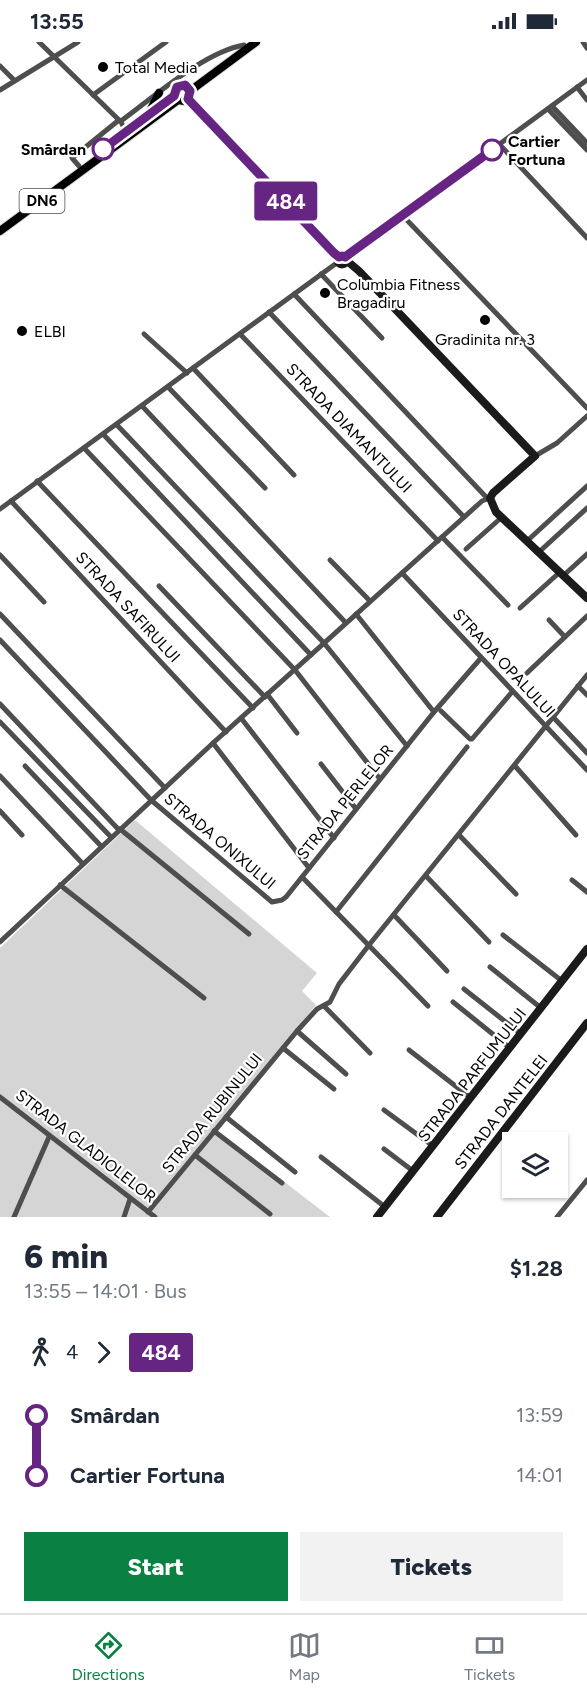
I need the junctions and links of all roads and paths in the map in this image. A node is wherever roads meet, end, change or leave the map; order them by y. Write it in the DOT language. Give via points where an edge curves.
graph roads {
  1 [pos="39,42"];
  2 [pos="78,42"];
  3 [pos="166,42"];
  4 [pos="256,42"];
  5 [pos="583,42"];
  6 [pos="247,44"];
  7 [pos="587,48"];
  8 [pos="54,57"];
  9 [pos="0,66"];
  10 [pos="14,80"];
  11 [pos="587,80"];
  12 [pos="577,87"];
  13 [pos="0,90"];
  14 [pos="189,92"];
  15 [pos="159,93"];
  16 [pos="93,95"];
  17 [pos="176,98"];
  18 [pos="587,100"];
  19 [pos="550,108"];
  20 [pos="147,117"];
  21 [pos="120,121"];
  22 [pos="122,135"];
  23 [pos="587,143"];
  24 [pos="500,145"];
  25 [pos="587,150"];
  26 [pos="79,166"];
  27 [pos="403,216"];
  28 [pos="0,224"];
  29 [pos="0,231"];
  30 [pos="587,237"];
  31 [pos="342,260"];
  32 [pos="321,274"];
  33 [pos="294,294"];
  34 [pos="269,312"];
  35 [pos="144,334"];
  36 [pos="240,334"];
  37 [pos="382,338"];
  38 [pos="193,368"];
  39 [pos="187,373"];
  40 [pos="168,387"];
  41 [pos="142,406"];
  42 [pos="587,408"];
  43 [pos="587,416"];
  44 [pos="117,425"];
  45 [pos="103,434"];
  46 [pos="84,448"];
  47 [pos="534,457"];
  48 [pos="294,475"];
  49 [pos="37,481"];
  50 [pos="587,486"];
  51 [pos="265,488"];
  52 [pos="488,498"];
  53 [pos="11,501"];
  54 [pos="587,508"];
  55 [pos="0,509"];
  56 [pos="464,517"];
  57 [pos="502,517"];
  58 [pos="440,539"];
  59 [pos="527,541"];
  60 [pos="466,549"];
  61 [pos="539,552"];
  62 [pos="587,554"];
  63 [pos="0,555"];
  64 [pos="330,560"];
  65 [pos="402,573"];
  66 [pos="562,574"];
  67 [pos="159,586"];
  68 [pos="587,598"];
  69 [pos="370,601"];
  70 [pos="44,602"];
  71 [pos="508,605"];
  72 [pos="520,608"];
  73 [pos="0,614"];
  74 [pos="356,614"];
  75 [pos="587,616"];
  76 [pos="549,620"];
  77 [pos="346,623"];
  78 [pos="566,637"];
  79 [pos="0,640"];
  80 [pos="324,643"];
  81 [pos="311,655"];
  82 [pos="481,658"];
  83 [pos="295,670"];
  84 [pos="527,673"];
  85 [pos="587,675"];
  86 [pos="578,686"];
  87 [pos="512,692"];
  88 [pos="587,695"];
  89 [pos="266,696"];
  90 [pos="0,704"];
  91 [pos="253,708"];
  92 [pos="441,711"];
  93 [pos="434,712"];
  94 [pos="553,717"];
  95 [pos="241,718"];
  96 [pos="0,722"];
  97 [pos="545,727"];
  98 [pos="226,732"];
  99 [pos="297,733"];
  100 [pos="213,743"];
  101 [pos="407,746"];
  102 [pos="467,747"];
  103 [pos="587,753"];
  104 [pos="321,764"];
  105 [pos="514,765"];
  106 [pos="26,766"];
  107 [pos="587,770"];
  108 [pos="0,776"];
  109 [pos="381,779"];
  110 [pos="165,788"];
  111 [pos="151,800"];
  112 [pos="356,809"];
  113 [pos="0,811"];
  114 [pos="119,829"];
  115 [pos="22,835"];
  116 [pos="459,835"];
  117 [pos="576,835"];
  118 [pos="111,837"];
  119 [pos="334,838"];
  120 [pos="101,846"];
  121 [pos="83,864"];
  122 [pos="309,868"];
  123 [pos="302,876"];
  124 [pos="426,876"];
  125 [pos="573,880"];
  126 [pos="60,885"];
  127 [pos="587,892"];
  128 [pos="516,894"];
  129 [pos="272,902"];
  130 [pos="336,912"];
  131 [pos="394,915"];
  132 [pos="249,934"];
  133 [pos="503,935"];
  134 [pos="0,942"];
  135 [pos="489,942"];
  136 [pos="369,945"];
  137 [pos="587,949"];
  138 [pos="490,967"];
  139 [pos="447,972"];
  140 [pos="562,981"];
  141 [pos="464,989"];
  142 [pos="204,998"];
  143 [pos="453,1002"];
  144 [pos="324,1006"];
  145 [pos="428,1006"];
  146 [pos="541,1008"];
  147 [pos="587,1023"];
  148 [pos="297,1031"];
  149 [pos="521,1034"];
  150 [pos="510,1047"];
  151 [pos="283,1048"];
  152 [pos="409,1050"];
  153 [pos="370,1053"];
  154 [pos="346,1074"];
  155 [pos="334,1089"];
  156 [pos="0,1097"];
  157 [pos="471,1098"];
  158 [pos="384,1110"];
  159 [pos="226,1117"];
  160 [pos="214,1131"];
  161 [pos="49,1137"];
  162 [pos="433,1146"];
  163 [pos="384,1149"];
  164 [pos="195,1155"];
  165 [pos="321,1157"];
  166 [pos="295,1172"];
  167 [pos="413,1172"];
  168 [pos="587,1180"];
  169 [pos="282,1184"];
  170 [pos="130,1199"];
  171 [pos="385,1207"];
  172 [pos="148,1212"];
  173 [pos="270,1214"];
  174 [pos="14,1217"];
  175 [pos="124,1217"];
  176 [pos="155,1217"];
  177 [pos="377,1217"];
  178 [pos="437,1217"];
  179 [pos="556,1217"];
  1 -- 8 [label="street"];
  2 -- 8 [label="street"];
  3 -- 16 [label="street"];
  4 -- 14 [label="main road, DN6"];
  5 -- 7 [label="street"];
  6 -- 14 [label="main road, DN6"];
  6 -- 15 [label="street" via="212,56"];
  8 -- 10 [label="street"];
  8 -- 16 [label="street"];
  9 -- 10 [label="street"];
  10 -- 13 [label="street"];
  11 -- 12 [label="street"];
  12 -- 18 [label="street"];
  12 -- 19 [label="street"];
  14 -- 17 [label="main road" via="184,101"];
  14 -- 17 [label="main road, DN6" via="181,85 177,87"];
  14 -- 31 [label="street"];
  15 -- 20 [label="main road"];
  15 -- 21 [label="street"];
  16 -- 21 [label="street"];
  17 -- 20 [label="main road, DN6"];
  17 -- 29 [label="main road, DN6"];
  19 -- 23 [label="street"];
  19 -- 24 [label="street"];
  19 -- 25 [label="street"];
  20 -- 22 [label="main road, DN6"];
  21 -- 22 [label="street"];
  21 -- 26 [label="street" via="72,158"];
  22 -- 26 [label="main road, DN6"];
  24 -- 27 [label="street"];
  24 -- 30 [label="street"];
  26 -- 28 [label="main road, DN6"];
  27 -- 31 [label="street"];
  27 -- 42 [label="street"];
  31 -- 32 [label="street"];
  31 -- 47 [label="street"];
  32 -- 33 [label="street"];
  32 -- 37 [label="street"];
  33 -- 34 [label="street"];
  33 -- 52 [label="street"];
  34 -- 36 [label="street"];
  34 -- 56 [label="street, STRADA DIAMANTULUI"];
  35 -- 39 [label="street"];
  36 -- 38 [label="street"];
  36 -- 58 [label="street, STRADA DIAMANTULUI"];
  38 -- 39 [label="street"];
  38 -- 48 [label="street"];
  39 -- 40 [label="street"];
  40 -- 41 [label="street"];
  40 -- 51 [label="street"];
  41 -- 44 [label="street"];
  41 -- 77 [label="street"];
  43 -- 47 [label="street"];
  44 -- 45 [label="street"];
  44 -- 80 [label="street"];
  45 -- 46 [label="street"];
  45 -- 81 [label="street"];
  46 -- 49 [label="street"];
  46 -- 83 [label="street"];
  47 -- 52 [label="street"];
  49 -- 53 [label="street"];
  49 -- 91 [label="street, STRADA SAFIRULUI"];
  50 -- 59 [label="street"];
  52 -- 56 [label="street"];
  52 -- 57 [label="street"];
  53 -- 55 [label="street"];
  53 -- 98 [label="street, STRADA SAFIRULUI"];
  54 -- 61 [label="street"];
  56 -- 58 [label="street"];
  57 -- 59 [label="street"];
  57 -- 60 [label="street"];
  58 -- 65 [label="street"];
  58 -- 71 [label="street, STRADA DIAMANTULUI"];
  59 -- 61 [label="street"];
  61 -- 66 [label="street"];
  62 -- 66 [label="street"];
  63 -- 70 [label="street"];
  64 -- 69 [label="street"];
  65 -- 69 [label="street"];
  65 -- 82 [label="street, STRADA OPALULUI"];
  66 -- 68 [label="street"];
  66 -- 72 [label="street"];
  67 -- 89 [label="street"];
  69 -- 74 [label="street"];
  73 -- 110 [label="street"];
  74 -- 77 [label="street"];
  74 -- 93 [label="street"];
  75 -- 78 [label="street"];
  76 -- 78 [label="street"];
  77 -- 80 [label="street"];
  78 -- 84 [label="street"];
  79 -- 111 [label="street"];
  80 -- 81 [label="street"];
  80 -- 101 [label="street"];
  81 -- 83 [label="street"];
  82 -- 87 [label="street, STRADA OPALULUI"];
  82 -- 93 [label="street, STRADA PERLELOR"];
  83 -- 89 [label="street"];
  83 -- 109 [label="street"];
  85 -- 86 [label="street, STRADA RUBINULUI"];
  86 -- 88 [label="street"];
  86 -- 94 [label="street, STRADA RUBINULUI"];
  87 -- 92 [label="street" via="472,739"];
  87 -- 97 [label="street, STRADA OPALULUI"];
  89 -- 91 [label="street"];
  89 -- 99 [label="street"];
  90 -- 114 [label="street"];
  91 -- 95 [label="street"];
  93 -- 101 [label="street, STRADA PERLELOR"];
  94 -- 97 [label="street, STRADA RUBINULUI"];
  94 -- 103 [label="street"];
  95 -- 98 [label="street"];
  95 -- 119 [label="street"];
  96 -- 118 [label="street"];
  97 -- 105 [label="street, STRADA RUBINULUI"];
  97 -- 107 [label="street, STRADA OPALULUI"];
  98 -- 100 [label="street"];
  100 -- 110 [label="street"];
  100 -- 122 [label="street"];
  101 -- 109 [label="street, STRADA PERLELOR"];
  102 -- 130 [label="street"];
  104 -- 112 [label="street"];
  105 -- 116 [label="street, STRADA RUBINULUI"];
  105 -- 117 [label="street"];
  106 -- 120 [label="street"];
  108 -- 121 [label="street"];
  109 -- 112 [label="street, STRADA PERLELOR"];
  110 -- 111 [label="street"];
  111 -- 114 [label="street"];
  111 -- 129 [label="street, STRADA ONIXULUI"];
  112 -- 119 [label="street, STRADA PERLELOR"];
  113 -- 115 [label="street"];
  114 -- 118 [label="street"];
  114 -- 132 [label="street"];
  116 -- 124 [label="street, STRADA RUBINULUI"];
  116 -- 128 [label="street"];
  118 -- 120 [label="street"];
  119 -- 122 [label="street, STRADA PERLELOR"];
  120 -- 121 [label="street"];
  121 -- 126 [label="street"];
  122 -- 123 [label="street, STRADA PERLELOR"];
  123 -- 129 [label="street, STRADA PERLELOR" via="286,897"];
  123 -- 130 [label="street"];
  124 -- 131 [label="street, STRADA RUBINULUI"];
  124 -- 135 [label="street"];
  125 -- 127 [label="street"];
  126 -- 134 [label="street"];
  126 -- 142 [label="street"];
  130 -- 136 [label="street"];
  131 -- 136 [label="street, STRADA RUBINULUI"];
  131 -- 139 [label="street"];
  133 -- 140 [label="street"];
  136 -- 144 [label="street, STRADA RUBINULUI"];
  136 -- 145 [label="street"];
  137 -- 140 [label="street, STRADA PARFUMULUI"];
  138 -- 146 [label="street"];
  140 -- 146 [label="street, STRADA PARFUMULUI"];
  141 -- 149 [label="street"];
  143 -- 150 [label="street"];
  144 -- 148 [label="street, STRADA RUBINULUI"];
  144 -- 153 [label="street"];
  146 -- 149 [label="street, STRADA PARFUMULUI"];
  147 -- 178 [label="street, STRADA DANTELEI"];
  148 -- 151 [label="street, STRADA RUBINULUI"];
  148 -- 154 [label="street"];
  149 -- 150 [label="street, STRADA PARFUMULUI"];
  150 -- 157 [label="street, STRADA PARFUMULUI"];
  151 -- 155 [label="street"];
  151 -- 159 [label="street, STRADA RUBINULUI"];
  152 -- 157 [label="street"];
  156 -- 161 [label="street, STRADA GLADIOLELOR"];
  157 -- 162 [label="street, STRADA PARFUMULUI"];
  158 -- 162 [label="street"];
  159 -- 160 [label="street, STRADA RUBINULUI"];
  159 -- 166 [label="street"];
  160 -- 164 [label="street, STRADA RUBINULUI"];
  160 -- 169 [label="street"];
  161 -- 170 [label="street, STRADA GLADIOLELOR"];
  161 -- 174 [label="street"];
  162 -- 167 [label="street, STRADA PARFUMULUI"];
  163 -- 167 [label="street"];
  164 -- 172 [label="street, STRADA RUBINULUI"];
  164 -- 173 [label="street"];
  165 -- 171 [label="street"];
  167 -- 171 [label="street, STRADA PARFUMULUI"];
  168 -- 179 [label="street"];
  170 -- 172 [label="street, STRADA GLADIOLELOR"];
  170 -- 175 [label="street"];
  171 -- 177 [label="street, STRADA PARFUMULUI"];
  172 -- 176 [label="street, STRADA GLADIOLELOR"];
}
